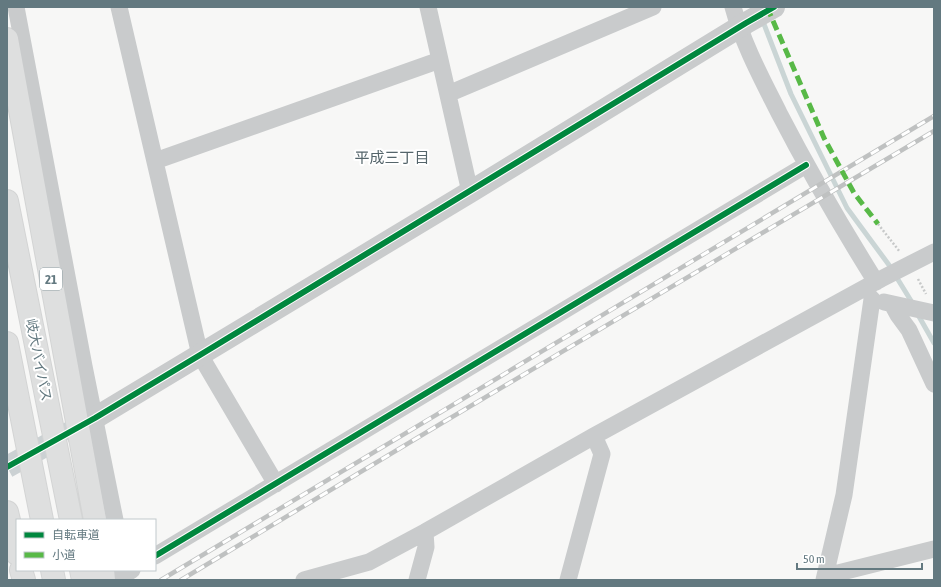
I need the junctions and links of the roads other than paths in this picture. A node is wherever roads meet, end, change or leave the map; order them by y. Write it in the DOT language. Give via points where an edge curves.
graph roads {
  1 [pos="16,7"];
  2 [pos="119,7"];
  3 [pos="428,7"];
  4 [pos="653,7"];
  5 [pos="751,16"];
  6 [pos="7,39"];
  7 [pos="440,60"];
  8 [pos="448,94"];
  9 [pos="155,161"];
  10 [pos="806,166"];
  11 [pos="470,192"];
  12 [pos="7,201"];
  13 [pos="934,252"];
  14 [pos="873,287"];
  15 [pos="896,304"];
  16 [pos="930,312"];
  17 [pos="7,343"];
  18 [pos="200,355"];
  19 [pos="934,384"];
  20 [pos="95,418"];
  21 [pos="594,436"];
  22 [pos="276,484"];
  23 [pos="7,512"];
  24 [pos="42,519"];
  25 [pos="71,519"];
  26 [pos="95,519"];
  27 [pos="115,519"];
  28 [pos="425,532"];
  29 [pos="934,549"];
  30 [pos="16,550"];
  31 [pos="156,555"];
  32 [pos="87,571"];
  33 [pos="111,575"];
  34 [pos="825,578"];
  35 [pos="306,580"];
  36 [pos="417,580"];
  37 [pos="568,580"];
  1 -- 20 [label="street"];
  2 -- 9 [label="street"];
  3 -- 7 [label="street"];
  4 -- 8 [label="street"];
  5 -- 10 [label="street" via="771,96"];
  5 -- 11 [label="street"];
  6 -- 26 [label="highway, 21"];
  7 -- 8 [label="street"];
  7 -- 9 [label="street"];
  8 -- 11 [label="street"];
  9 -- 18 [label="street"];
  10 -- 14 [label="street"];
  10 -- 22 [label="street"];
  11 -- 18 [label="street"];
  12 -- 25 [label="highway, 岐大バイパス / 21"];
  13 -- 14 [label="street" via="902,268"];
  14 -- 15 [label="street"];
  14 -- 21 [label="street"];
  14 -- 34 [label="street" via="844,495"];
  15 -- 16 [label="street"];
  15 -- 19 [label="street" via="898,315 909,330"];
  17 -- 24 [label="highway, 岐大バイパス"];
  18 -- 20 [label="street"];
  18 -- 22 [label="street"];
  20 -- 27 [label="street"];
  21 -- 28 [label="street"];
  21 -- 37 [label="street" via="602,454"];
  22 -- 31 [label="street"];
  23 -- 30 [label="highway"];
  28 -- 35 [label="street" via="369,562"];
  28 -- 36 [label="street" via="426,547"];
  29 -- 34 [label="street"];
  32 -- 33 [label="highway"];
}
